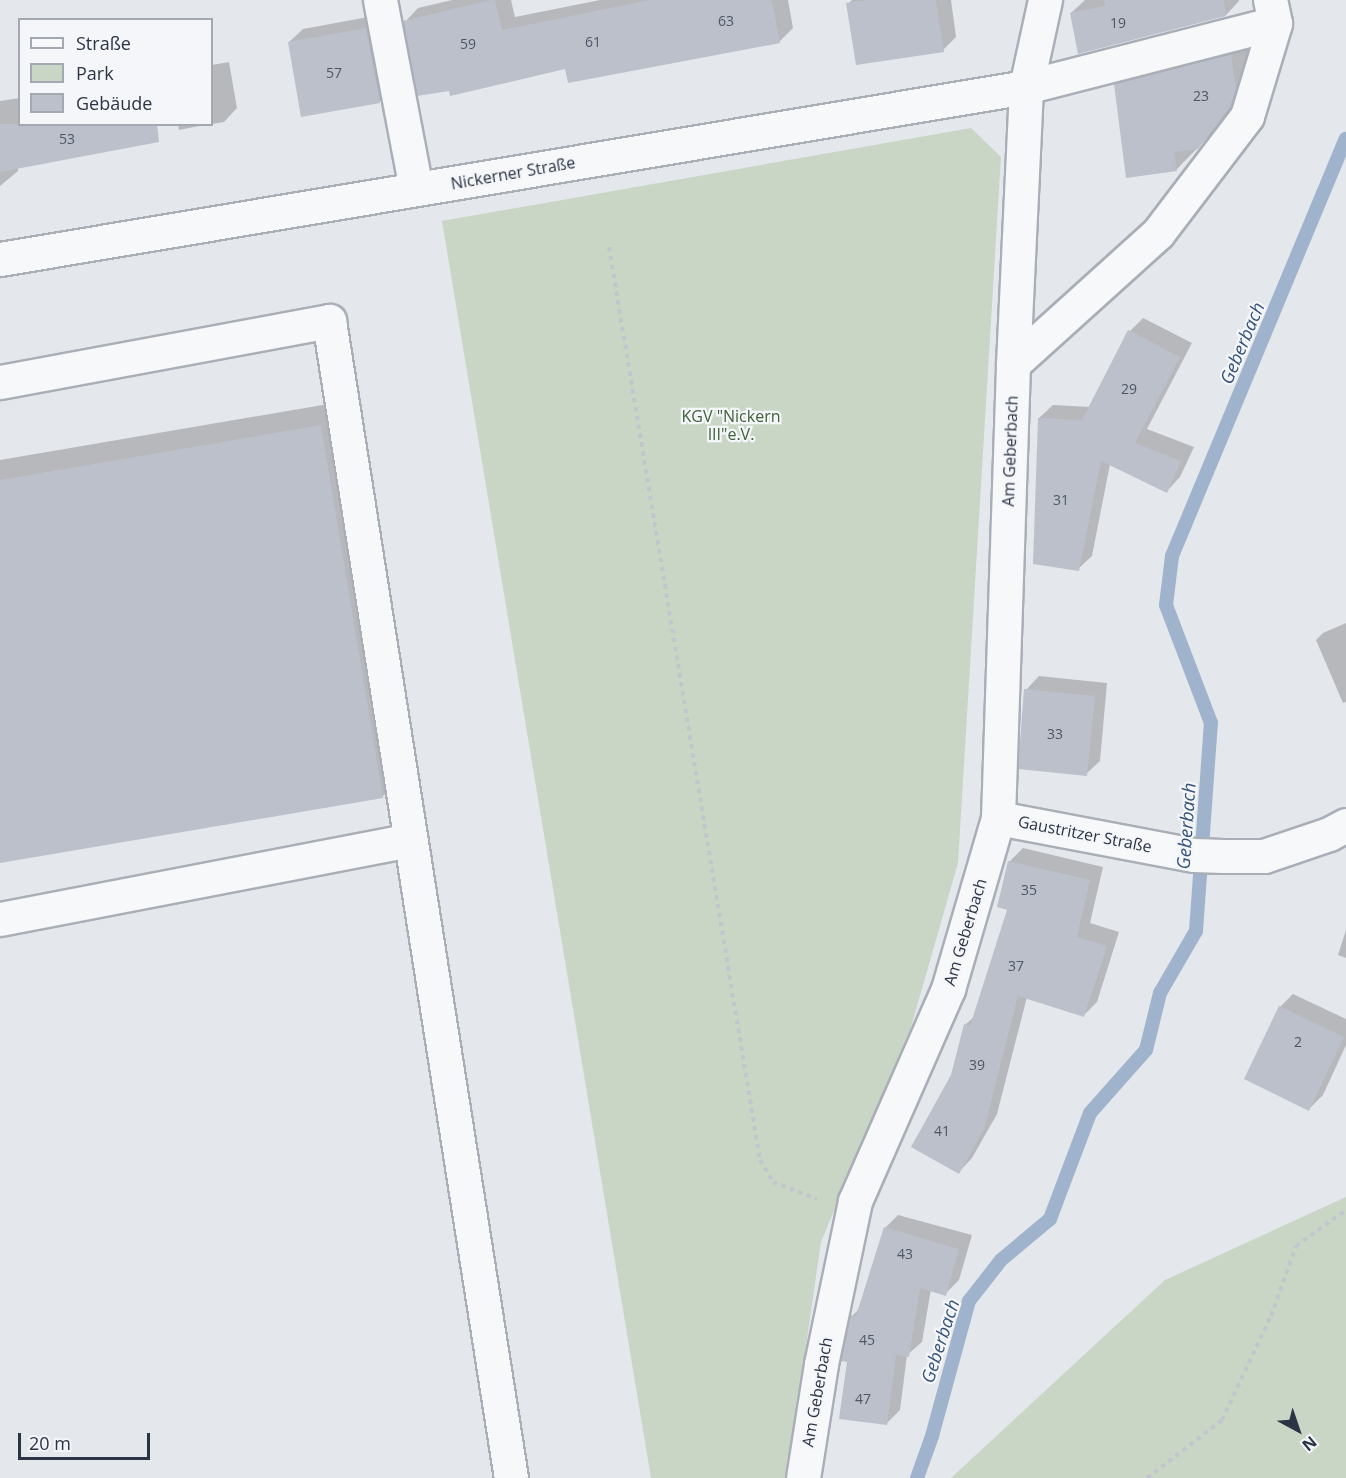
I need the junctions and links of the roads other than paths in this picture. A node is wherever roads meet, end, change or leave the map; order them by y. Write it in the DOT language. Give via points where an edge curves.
graph roads {
  1 [pos="380,0"];
  2 [pos="1045,0"];
  3 [pos="1273,11"];
  4 [pos="1026,87"];
  5 [pos="416,189"];
  6 [pos="0,259"];
  7 [pos="1013,364"];
  8 [pos="0,382"];
  9 [pos="998,818"];
  10 [pos="1346,825"];
  11 [pos="411,840"];
  12 [pos="0,919"];
  13 [pos="511,1478"];
  14 [pos="803,1478"];
  1 -- 5 [label="street"];
  2 -- 4 [label="street, Am Geberbach"];
  3 -- 4 [label="street"];
  3 -- 7 [label="street" via="1247,116 1158,233"];
  4 -- 5 [label="street, Nickerner Straße"];
  4 -- 7 [label="street, Am Geberbach"];
  5 -- 6 [label="street, Nickerner Straße"];
  7 -- 9 [label="street, Am Geberbach"];
  8 -- 11 [label="street" via="329,321"];
  9 -- 10 [label="street, Gaustritzer Straße" via="1209,856 1264,856"];
  9 -- 14 [label="street, Am Geberbach" via="948,989 855,1201 821,1364"];
  11 -- 12 [label="street"];
  11 -- 13 [label="street"];
}
